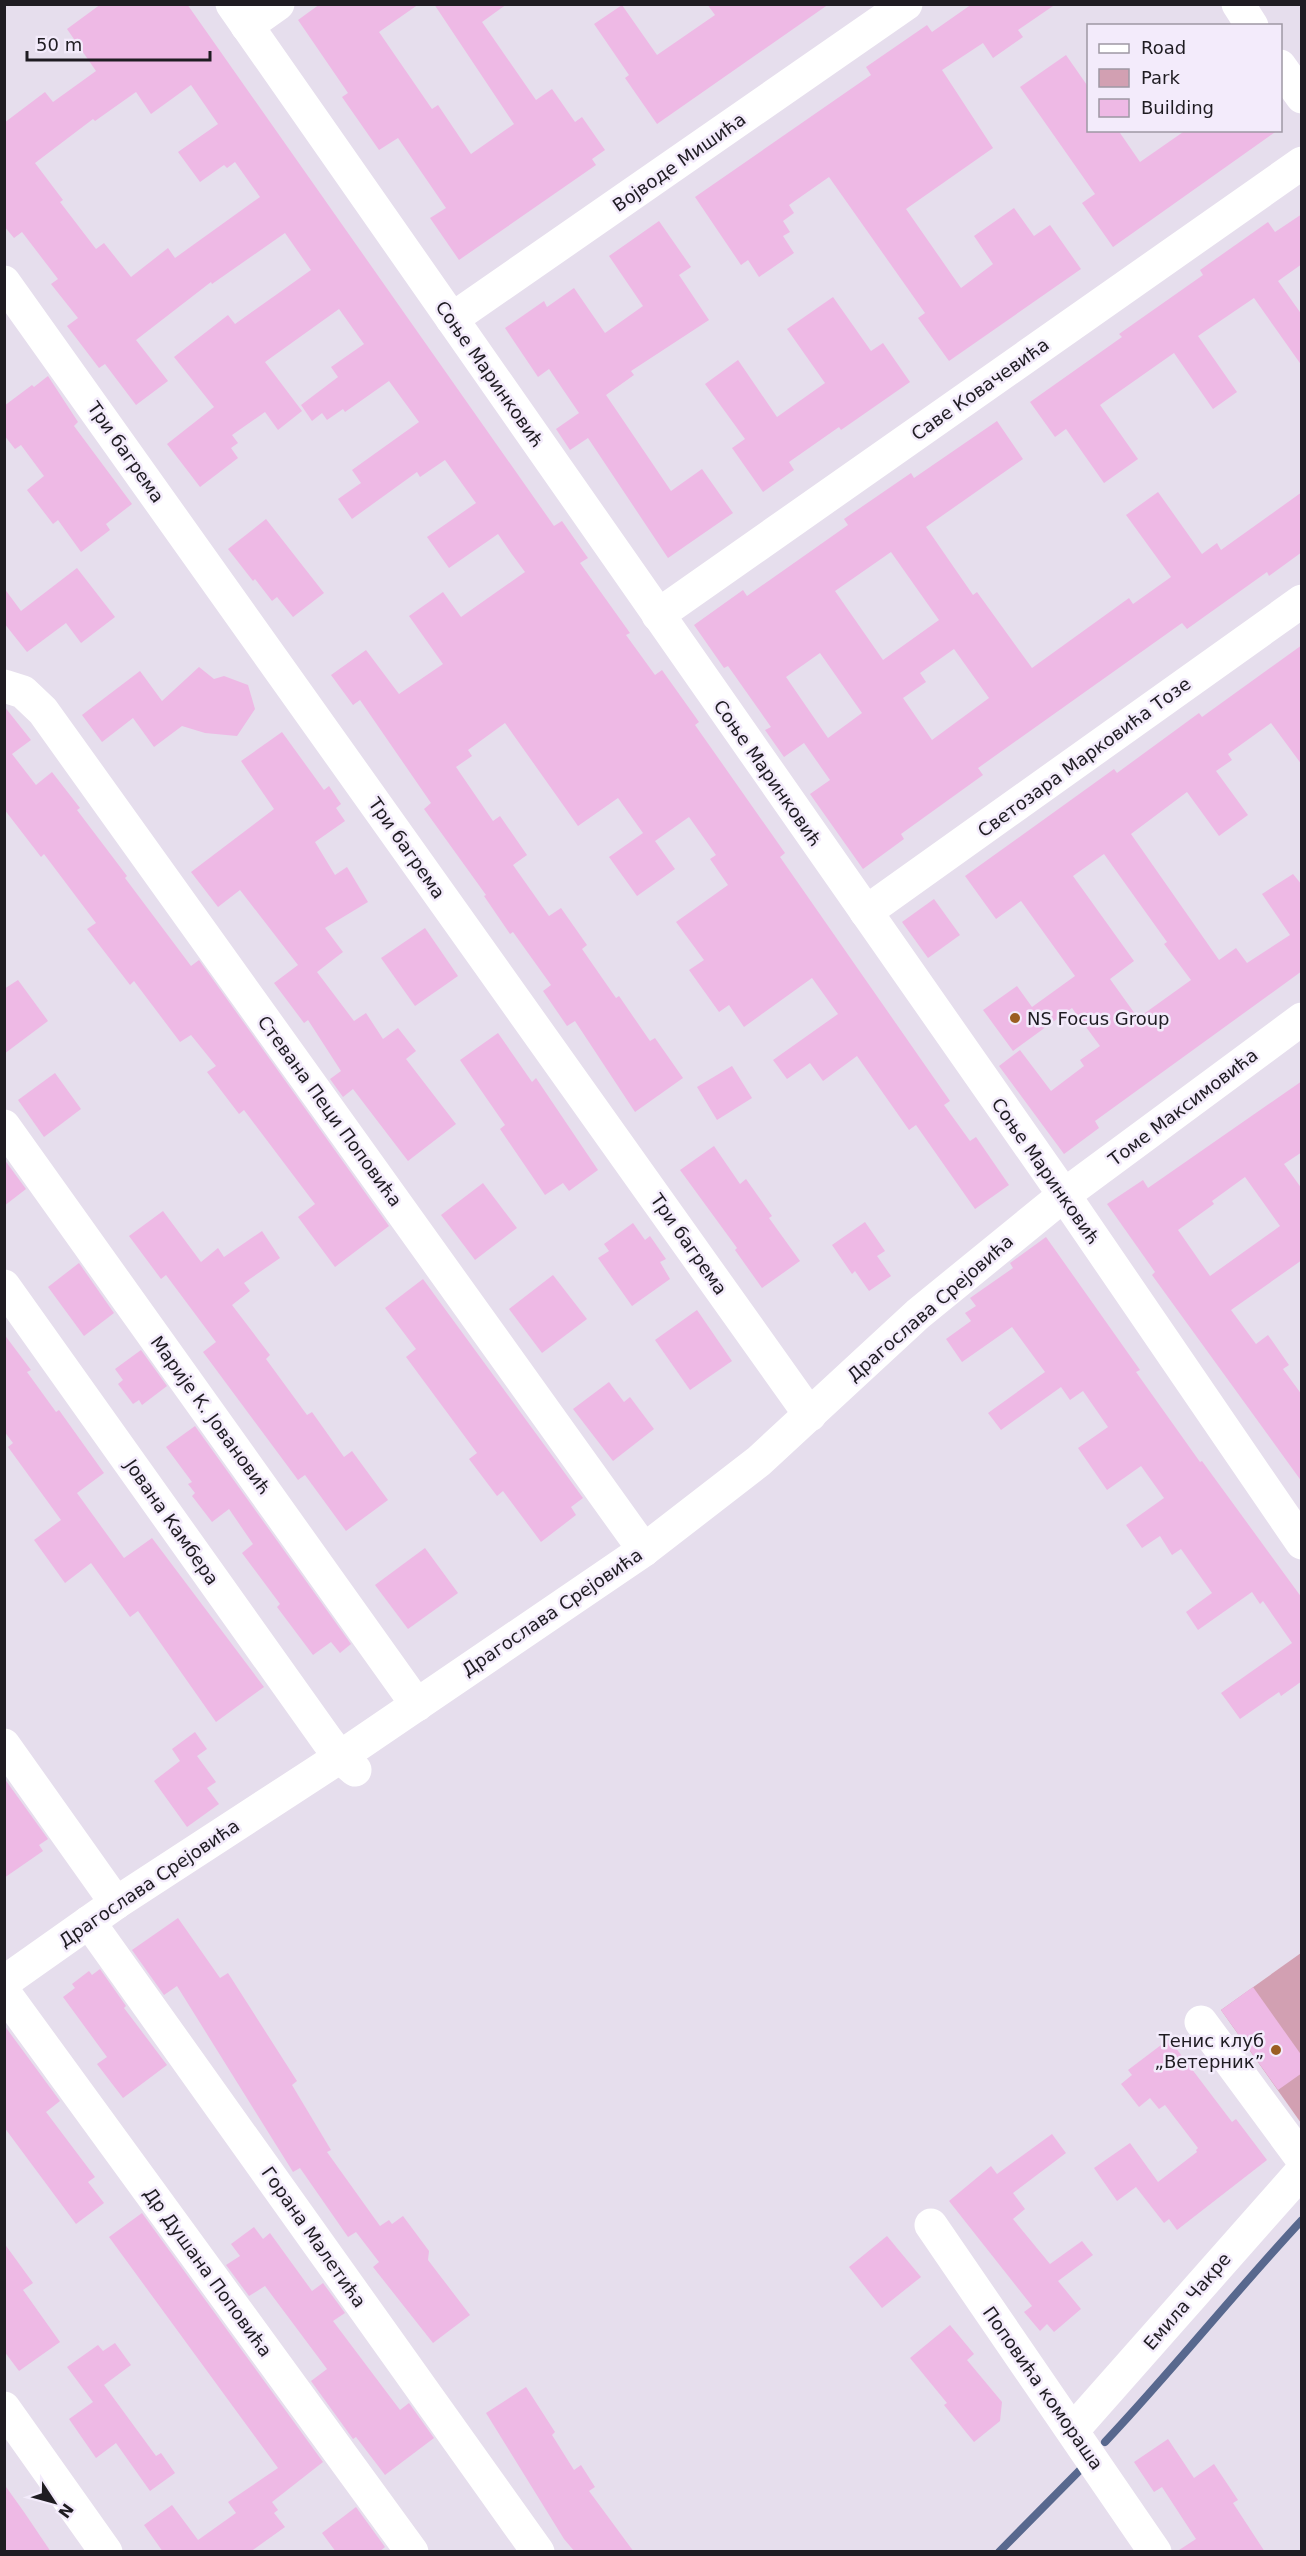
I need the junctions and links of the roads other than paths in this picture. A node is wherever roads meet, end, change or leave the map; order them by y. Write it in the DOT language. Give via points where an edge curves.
graph roads {
  1 [pos="278,4"];
  2 [pos="906,4"];
  3 [pos="1238,4"];
  4 [pos="239,15"];
  5 [pos="1251,24"];
  6 [pos="1282,67"];
  7 [pos="1302,97"];
  8 [pos="1302,163"];
  9 [pos="4,282"];
  10 [pos="452,319"];
  11 [pos="1302,601"];
  12 [pos="658,615"];
  13 [pos="4,686"];
  14 [pos="866,912"];
  15 [pos="1302,1019"];
  16 [pos="4,1126"];
  17 [pos="1064,1195"];
  18 [pos="4,1286"];
  19 [pos="810,1415"];
  20 [pos="1302,1543"];
  21 [pos="644,1550"];
  22 [pos="417,1705"];
  23 [pos="4,1745"];
  24 [pos="347,1763"];
  25 [pos="116,1903"];
  26 [pos="89,1922"];
  27 [pos="4,1982"];
  28 [pos="4,1992"];
  29 [pos="1201,2022"];
  30 [pos="1302,2159"];
  31 [pos="1302,2171"];
  32 [pos="931,2225"];
  33 [pos="4,2408"];
  34 [pos="1073,2430"];
  35 [pos="106,2552"];
  36 [pos="412,2552"];
  37 [pos="538,2552"];
  38 [pos="1155,2552"];
  1 -- 4 [label="street"];
  2 -- 10 [label="street, Војводе Мишића"];
  3 -- 5 [label="street"];
  4 -- 10 [label="street, Соње Маринковић"];
  6 -- 7 [label="street"];
  8 -- 12 [label="street, Саве Ковачевића"];
  9 -- 19 [label="street, Три багрема"];
  10 -- 12 [label="street, Соње Маринковић"];
  11 -- 14 [label="street, Светозара Марковића Тозе"];
  12 -- 14 [label="street, Соње Маринковић"];
  13 -- 21 [label="street, Стевана Пеци Поповића" via="23,692 43,711"];
  14 -- 17 [label="street, Соње Маринковић"];
  15 -- 17 [label="street, Томе Максимовића"];
  16 -- 22 [label="street, Марије К. Јовановић"];
  17 -- 19 [label="street, Драгослава Срејовића" via="918,1314"];
  17 -- 20 [label="street, Соње Маринковић"];
  18 -- 24 [label="street, Јована Камбера"];
  19 -- 21 [label="street, Драгослава Срејовића" via="759,1461"];
  21 -- 22 [label="street, Драгослава Срејовића"];
  22 -- 24 [label="street, Драгослава Срејовића"];
  23 -- 25 [label="street"];
  24 -- 25 [label="street, Драгослава Срејовића"];
  25 -- 26 [label="street, Драгослава Срејовића"];
  26 -- 27 [label="street, Драгослава Срејовића"];
  26 -- 37 [label="street, Горана Малетића"];
  28 -- 36 [label="street, Др Душана Поповића"];
  29 -- 30 [label="street"];
  31 -- 34 [label="street, Емила Чакре"];
  32 -- 34 [label="street, Поповића комораша"];
  33 -- 35 [label="street"];
  34 -- 38 [label="street, Поповића комораша"];
}
